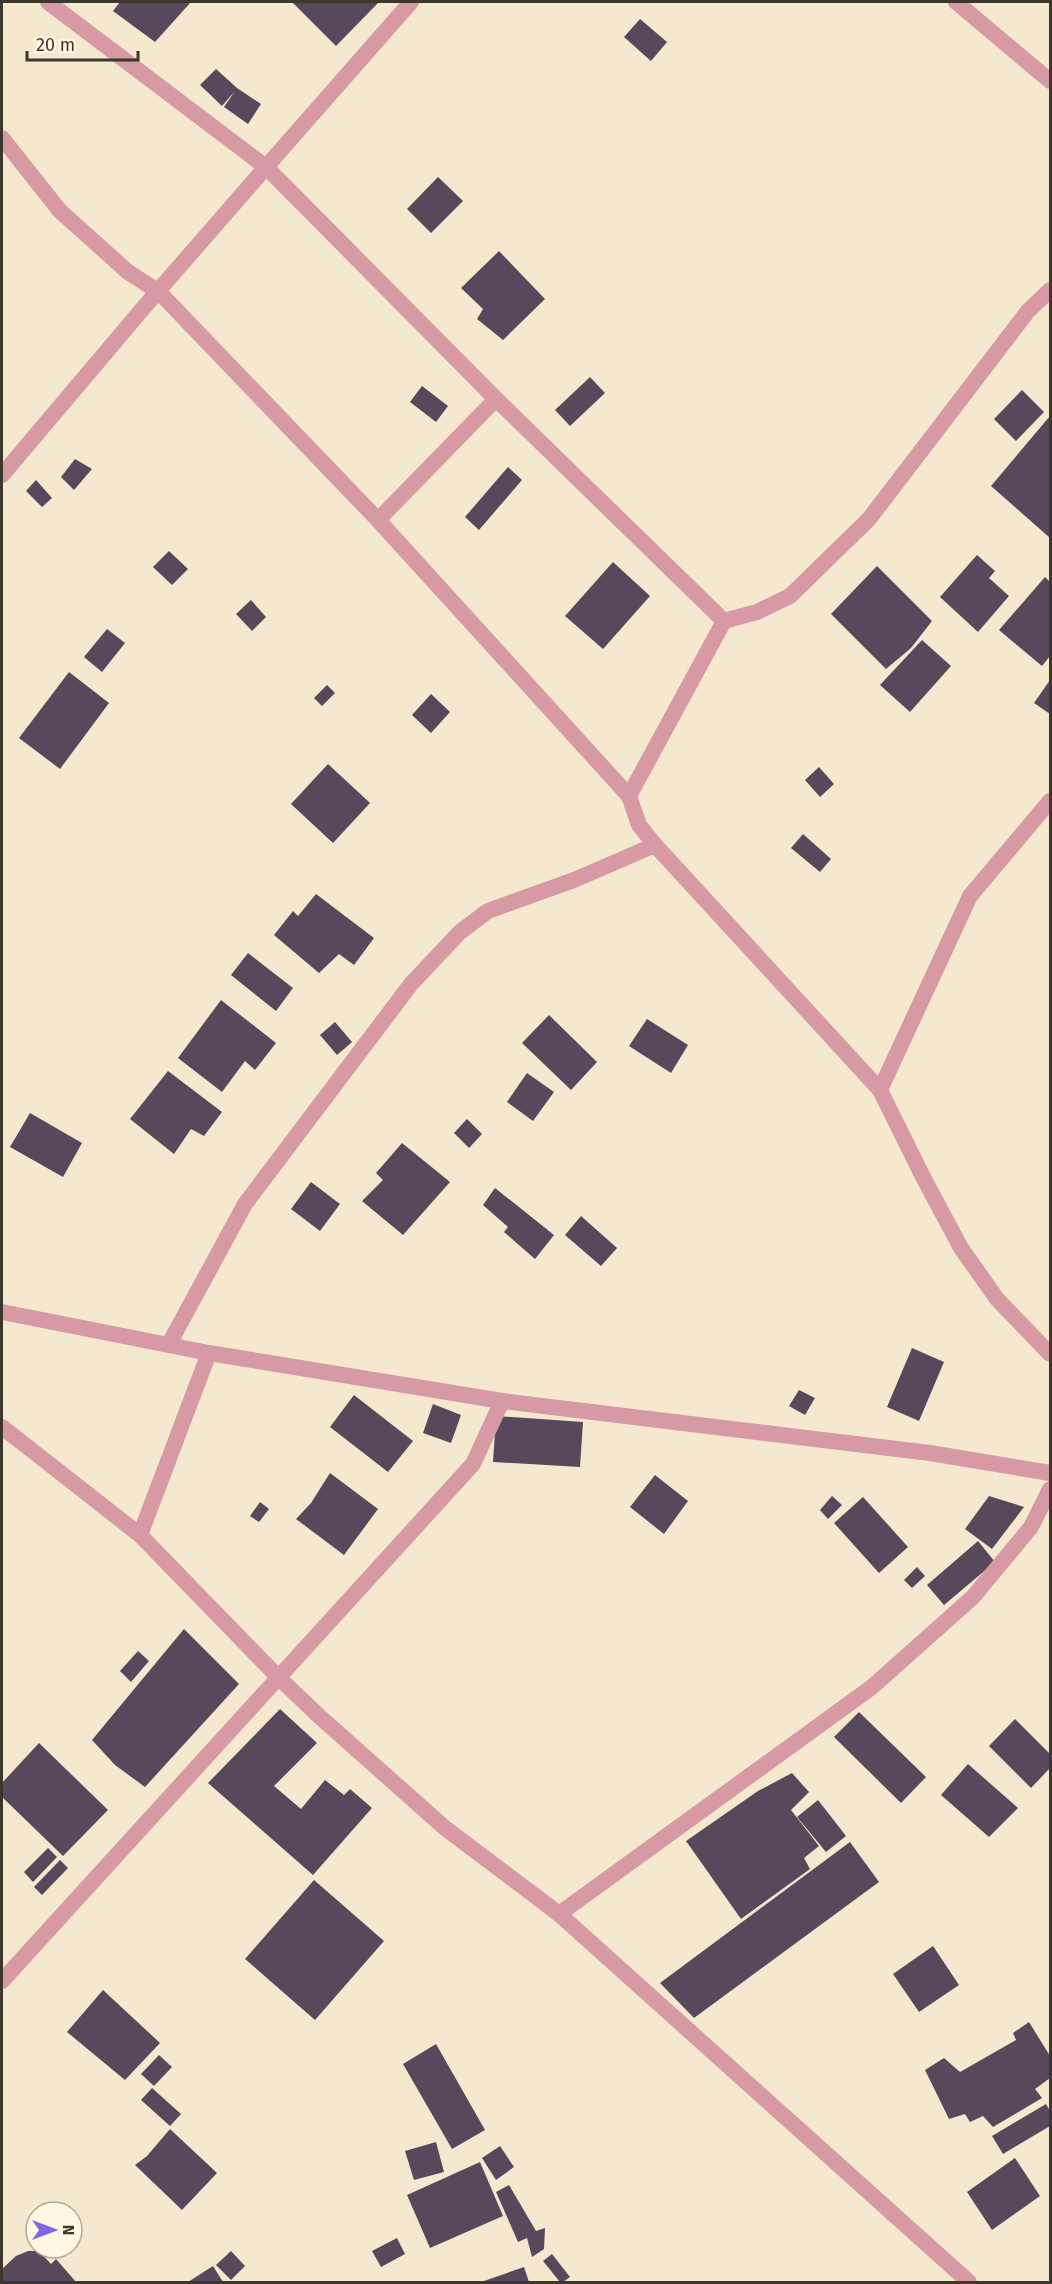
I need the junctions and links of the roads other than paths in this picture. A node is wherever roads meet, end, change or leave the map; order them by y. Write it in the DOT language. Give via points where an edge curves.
graph roads {
  1 [pos="48,2"];
  2 [pos="411,2"];
  3 [pos="956,2"];
  4 [pos="1050,81"];
  5 [pos="2,138"];
  6 [pos="266,167"];
  7 [pos="1050,290"];
  8 [pos="159,292"];
  9 [pos="496,399"];
  10 [pos="2,475"];
  11 [pos="378,520"];
  12 [pos="723,621"];
  13 [pos="629,796"];
  14 [pos="1050,801"];
  15 [pos="655,845"];
  16 [pos="880,1090"];
  17 [pos="2,1312"];
  18 [pos="169,1344"];
  19 [pos="209,1353"];
  20 [pos="1050,1354"];
  21 [pos="502,1401"];
  22 [pos="2,1427"];
  23 [pos="1050,1473"];
  24 [pos="1050,1489"];
  25 [pos="140,1535"];
  26 [pos="278,1677"];
  27 [pos="559,1914"];
  28 [pos="2,1981"];
  29 [pos="969,2283"];
  1 -- 6 [label="street"];
  2 -- 6 [label="street"];
  3 -- 4 [label="street"];
  5 -- 8 [label="street" via="60,211 128,272"];
  6 -- 8 [label="street"];
  6 -- 9 [label="street"];
  7 -- 12 [label="street" via="1028,311 869,519 790,596 757,612"];
  8 -- 10 [label="street"];
  8 -- 11 [label="street"];
  9 -- 11 [label="street"];
  9 -- 12 [label="street"];
  11 -- 13 [label="street"];
  12 -- 13 [label="street"];
  13 -- 15 [label="street" via="639,825"];
  14 -- 16 [label="street" via="970,896"];
  15 -- 16 [label="street"];
  15 -- 18 [label="street" via="488,911 459,932 411,984 245,1204"];
  16 -- 20 [label="street" via="961,1248 997,1299"];
  17 -- 18 [label="street"];
  18 -- 19 [label="street"];
  19 -- 21 [label="street"];
  19 -- 25 [label="street"];
  21 -- 23 [label="street" via="930,1452"];
  21 -- 26 [label="street" via="473,1464"];
  22 -- 25 [label="street"];
  24 -- 27 [label="street" via="1031,1527 973,1597 872,1687"];
  25 -- 26 [label="street"];
  26 -- 27 [label="street" via="445,1828"];
  26 -- 28 [label="street"];
  27 -- 29 [label="street"];
}
